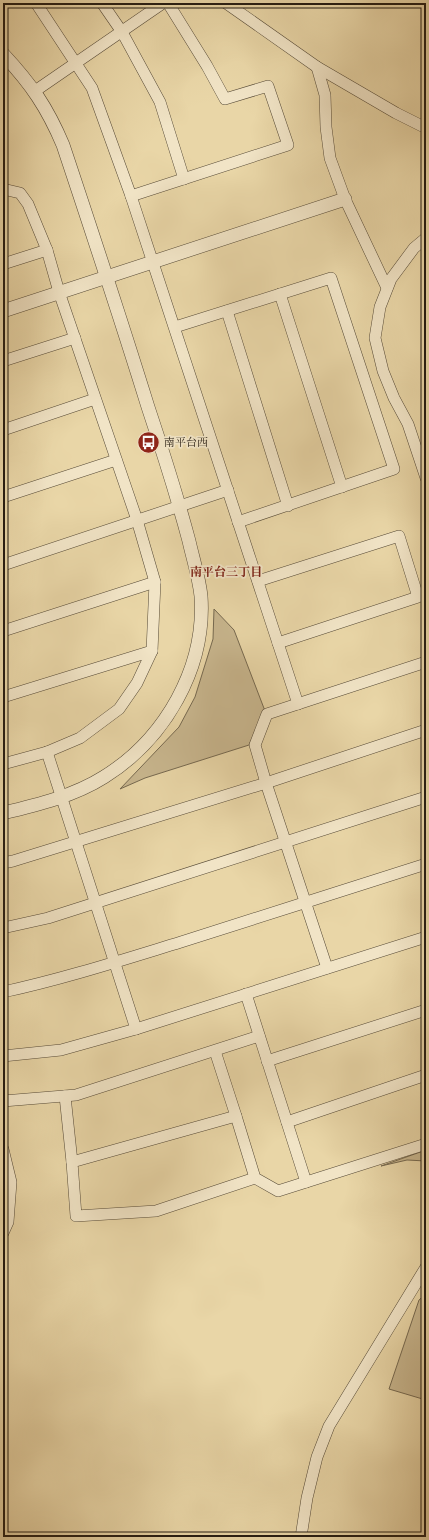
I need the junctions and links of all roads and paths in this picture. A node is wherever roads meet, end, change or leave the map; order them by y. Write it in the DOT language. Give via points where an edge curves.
graph roads {
  1 [pos="36,3"];
  2 [pos="102,3"];
  3 [pos="163,3"];
  4 [pos="168,3"];
  5 [pos="226,3"];
  6 [pos="122,32"];
  7 [pos="3,54"];
  8 [pos="75,63"];
  9 [pos="317,67"];
  10 [pos="35,91"];
  11 [pos="426,128"];
  12 [pos="184,179"];
  13 [pos="3,189"];
  14 [pos="132,196"];
  15 [pos="345,199"];
  16 [pos="426,238"];
  17 [pos="47,250"];
  18 [pos="153,261"];
  19 [pos="3,264"];
  20 [pos="107,276"];
  21 [pos="387,288"];
  22 [pos="59,292"];
  23 [pos="280,294"];
  24 [pos="3,311"];
  25 [pos="227,311"];
  26 [pos="175,327"];
  27 [pos="74,338"];
  28 [pos="3,361"];
  29 [pos="96,399"];
  30 [pos="3,430"];
  31 [pos="116,460"];
  32 [pos="426,478"];
  33 [pos="342,487"];
  34 [pos="228,490"];
  35 [pos="3,496"];
  36 [pos="180,506"];
  37 [pos="288,506"];
  38 [pos="137,520"];
  39 [pos="238,522"];
  40 [pos="3,565"];
  41 [pos="258,581"];
  42 [pos="155,582"];
  43 [pos="3,631"];
  44 [pos="278,643"];
  45 [pos="152,651"];
  46 [pos="426,662"];
  47 [pos="3,697"];
  48 [pos="298,704"];
  49 [pos="426,730"];
  50 [pos="46,752"];
  51 [pos="3,764"];
  52 [pos="266,783"];
  53 [pos="60,797"];
  54 [pos="426,797"];
  55 [pos="3,813"];
  56 [pos="75,842"];
  57 [pos="286,843"];
  58 [pos="3,863"];
  59 [pos="426,864"];
  60 [pos="95,903"];
  61 [pos="306,903"];
  62 [pos="3,928"];
  63 [pos="426,937"];
  64 [pos="114,962"];
  65 [pos="327,968"];
  66 [pos="3,992"];
  67 [pos="246,994"];
  68 [pos="426,1010"];
  69 [pos="136,1028"];
  70 [pos="259,1036"];
  71 [pos="215,1051"];
  72 [pos="3,1056"];
  73 [pos="267,1061"];
  74 [pos="426,1075"];
  75 [pos="65,1096"];
  76 [pos="3,1101"];
  77 [pos="236,1116"];
  78 [pos="287,1122"];
  79 [pos="426,1144"];
  80 [pos="3,1149"];
  81 [pos="72,1162"];
  82 [pos="255,1178"];
  83 [pos="306,1182"];
  84 [pos="3,1233"];
  85 [pos="426,1267"];
  86 [pos="301,1537"];
  1 -- 8 [label="street"];
  2 -- 6 [label="street"];
  3 -- 6 [label="street"];
  4 -- 12 [label="street" via="225,99 268,86 288,145"];
  5 -- 9 [label="street"];
  6 -- 8 [label="street"];
  6 -- 12 [label="street" via="160,102"];
  7 -- 10 [label="street"];
  8 -- 10 [label="street"];
  8 -- 14 [label="street" via="92,88"];
  9 -- 11 [label="street"];
  9 -- 15 [label="street" via="326,94 326,127 330,158"];
  10 -- 20 [label="street" via="63,145"];
  12 -- 14 [label="street"];
  13 -- 17 [label="street" via="20,193 28,204"];
  14 -- 18 [label="street"];
  15 -- 18 [label="street"];
  15 -- 21 [label="street"];
  16 -- 21 [label="street" via="414,248 390,279"];
  17 -- 19 [label="street"];
  17 -- 22 [label="street"];
  18 -- 20 [label="street"];
  18 -- 26 [label="street"];
  20 -- 22 [label="street"];
  20 -- 36 [label="street"];
  21 -- 32 [label="street" via="380,307 375,338 383,371 408,424"];
  22 -- 24 [label="street"];
  22 -- 27 [label="street"];
  23 -- 25 [label="street"];
  23 -- 33 [label="street"];
  23 -- 33 [label="street" via="332,278 394,469"];
  25 -- 26 [label="street"];
  25 -- 37 [label="street"];
  26 -- 34 [label="street"];
  27 -- 28 [label="street"];
  27 -- 29 [label="street"];
  29 -- 30 [label="street"];
  29 -- 31 [label="street"];
  31 -- 35 [label="street"];
  31 -- 38 [label="street"];
  33 -- 37 [label="street"];
  34 -- 36 [label="street"];
  34 -- 39 [label="street"];
  36 -- 38 [label="street"];
  36 -- 53 [label="street" via="201,595 199,641 184,685 168,715 150,739 128,760 104,777"];
  37 -- 39 [label="street"];
  38 -- 40 [label="street"];
  38 -- 42 [label="street"];
  39 -- 41 [label="street"];
  41 -- 44 [label="street"];
  41 -- 44 [label="street" via="399,536 418,597"];
  42 -- 43 [label="street"];
  42 -- 45 [label="street"];
  44 -- 48 [label="street"];
  45 -- 47 [label="street"];
  45 -- 50 [label="street" via="137,683 120,710 80,738"];
  46 -- 48 [label="street"];
  48 -- 52 [label="street" via="267,714 255,745"];
  49 -- 52 [label="street"];
  50 -- 51 [label="street"];
  50 -- 53 [label="street"];
  52 -- 56 [label="street"];
  52 -- 57 [label="street"];
  53 -- 55 [label="street"];
  53 -- 56 [label="street"];
  54 -- 57 [label="street"];
  56 -- 58 [label="street"];
  56 -- 60 [label="street"];
  57 -- 60 [label="street"];
  57 -- 61 [label="street"];
  59 -- 61 [label="street"];
  60 -- 62 [label="street" via="48,918"];
  60 -- 64 [label="street"];
  61 -- 64 [label="street"];
  61 -- 65 [label="street"];
  63 -- 65 [label="street"];
  64 -- 66 [label="street"];
  64 -- 69 [label="street"];
  65 -- 67 [label="street"];
  67 -- 69 [label="street"];
  67 -- 70 [label="street"];
  68 -- 73 [label="street"];
  69 -- 72 [label="street" via="61,1050"];
  70 -- 71 [label="street"];
  70 -- 73 [label="street"];
  71 -- 75 [label="street" via="76,1095"];
  71 -- 77 [label="street"];
  73 -- 78 [label="street"];
  74 -- 78 [label="street"];
  75 -- 76 [label="street"];
  75 -- 81 [label="street"];
  77 -- 81 [label="street"];
  77 -- 82 [label="street"];
  78 -- 83 [label="street"];
  79 -- 83 [label="street"];
  80 -- 84 [label="street" via="11,1182 8,1222"];
  81 -- 82 [label="street" via="76,1216 156,1211"];
  82 -- 83 [label="street" via="278,1191"];
  85 -- 86 [label="street" via="329,1426 315,1464"];
}
